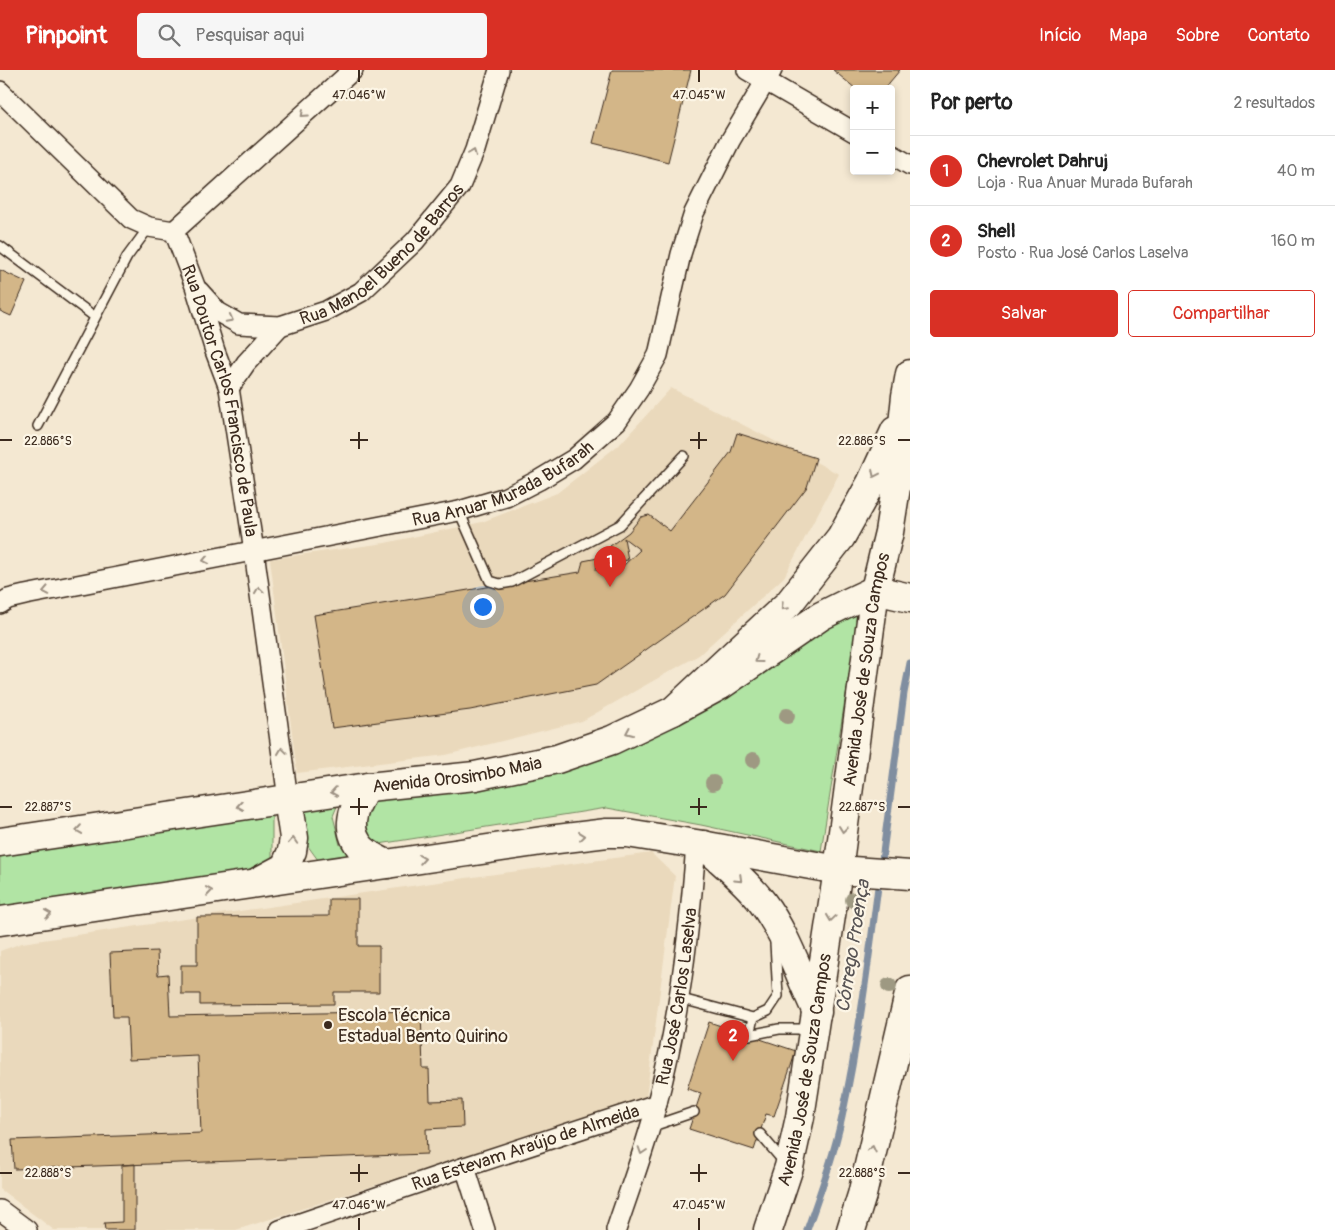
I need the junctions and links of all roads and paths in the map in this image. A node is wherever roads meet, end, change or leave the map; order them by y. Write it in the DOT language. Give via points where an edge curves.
graph roads {
  1 [pos="353,70"];
  2 [pos="499,70"];
  3 [pos="747,70"];
  4 [pos="769,75"];
  5 [pos="0,91"];
  6 [pos="851,130"];
  7 [pos="895,156"];
  8 [pos="910,165"];
  9 [pos="149,226"];
  10 [pos="174,231"];
  11 [pos="0,246"];
  12 [pos="195,286"];
  13 [pos="95,317"];
  14 [pos="280,326"];
  15 [pos="908,385"];
  16 [pos="229,388"];
  17 [pos="38,426"];
  18 [pos="684,456"];
  19 [pos="459,512"];
  20 [pos="254,551"];
  21 [pos="894,595"];
  22 [pos="0,604"];
  23 [pos="673,712"];
  24 [pos="368,787"];
  25 [pos="288,799"];
  26 [pos="0,842"];
  27 [pos="700,845"];
  28 [pos="387,864"];
  29 [pos="846,871"];
  30 [pos="910,875"];
  31 [pos="251,885"];
  32 [pos="774,920"];
  33 [pos="0,922"];
  34 [pos="910,990"];
  35 [pos="678,998"];
  36 [pos="753,1018"];
  37 [pos="816,1021"];
  38 [pos="657,1104"];
  39 [pos="694,1112"];
  40 [pos="649,1128"];
  41 [pos="760,1134"];
  42 [pos="465,1167"];
  43 [pos="789,1167"];
  44 [pos="280,1230"];
  45 [pos="485,1230"];
  46 [pos="616,1230"];
  47 [pos="768,1230"];
  48 [pos="851,1230"];
  1 -- 10 [label="street, one-way"];
  14 -- 2 [label="street, Rua Manoel Bueno de Barros, one-way" via="326,311 361,292 415,241 460,186 475,150"];
  3 -- 4 [label="street"];
  4 -- 6 [label="street"];
  4 -- 19 [label="street, Rua Anuar Murada Bufarah" via="694,213 681,254 658,356 617,421 574,459 539,480 506,497"];
  5 -- 9 [label="street" via="131,219"];
  7 -- 8 [label="street"];
  9 -- 10 [label="street"];
  9 -- 13 [label="lane" via="127,257"];
  10 -- 12 [label="street, Rua Doutor Carlos Francisco de Paula"];
  11 -- 13 [label="lane"];
  12 -- 14 [label="street, Rua Manoel Bueno de Barros, one-way" via="218,312 240,324"];
  12 -- 16 [label="street, Rua Doutor Carlos Francisco de Paula"];
  13 -- 17 [label="lane"];
  14 -- 16 [label="street" via="246,363"];
  15 -- 21 [label="main road, Avenida José de Souza Campos" via="889,532"];
  15 -- 23 [label="main road, one-way" via="897,426 841,537 789,603"];
  16 -- 20 [label="street, Rua Doutor Carlos Francisco de Paula"];
  18 -- 19 [label="lane" via="620,525 512,582 500,584 490,581"];
  19 -- 20 [label="street, Rua Anuar Murada Bufarah"];
  20 -- 22 [label="street, Rua Anuar Murada Bufarah, one-way" via="25,595"];
  25 -- 20 [label="street, Rua Doutor Carlos Francisco de Paula, one-way"];
  21 -- 23 [label="main road, Avenida Orosimbo Maia, one-way" via="821,616 721,685"];
  21 -- 29 [label="main road, Avenida José de Souza Campos, one-way"];
  23 -- 24 [label="main road, Avenida Orosimbo Maia, one-way" via="612,740 557,759 475,776"];
  24 -- 25 [label="main road, Avenida Orosimbo Maia, one-way"];
  24 -- 28 [label="main road" via="355,805 353,833 358,845 370,856"];
  25 -- 26 [label="main road, Avenida Orosimbo Maia, one-way"];
  31 -- 25 [label="main road, one-way" via="285,867 292,851 294,838"];
  28 -- 27 [label="main road, one-way" via="607,833 627,833"];
  27 -- 29 [label="main road"];
  27 -- 32 [label="main road, one-way" via="761,901"];
  27 -- 35 [label="street, Rua José Carlos Laselva"];
  28 -- 31 [label="main road"];
  29 -- 30 [label="main road"];
  29 -- 37 [label="main road, Avenida José de Souza Campos, one-way"];
  33 -- 31 [label="main road, one-way"];
  32 -- 36 [label="lane" via="778,996 768,1011"];
  32 -- 37 [label="main road" via="789,946"];
  48 -- 34 [label="main road, one-way"];
  35 -- 36 [label="lane"];
  35 -- 38 [label="street, Rua José Carlos Laselva"];
  36 -- 37 [label="lane" via="750,1035"];
  37 -- 43 [label="main road, Avenida José de Souza Campos"];
  38 -- 40 [label="street, Rua José Carlos Laselva"];
  38 -- 42 [label="street, Rua Estevam Araújo de Almeida"];
  39 -- 40 [label="lane"];
  40 -- 46 [label="street, Rua José Carlos Laselva, one-way"];
  41 -- 43 [label="lane"];
  42 -- 44 [label="street, Rua Estevam Araújo de Almeida"];
  42 -- 45 [label="street"];
  43 -- 47 [label="main road, Avenida José de Souza Campos"];
}
